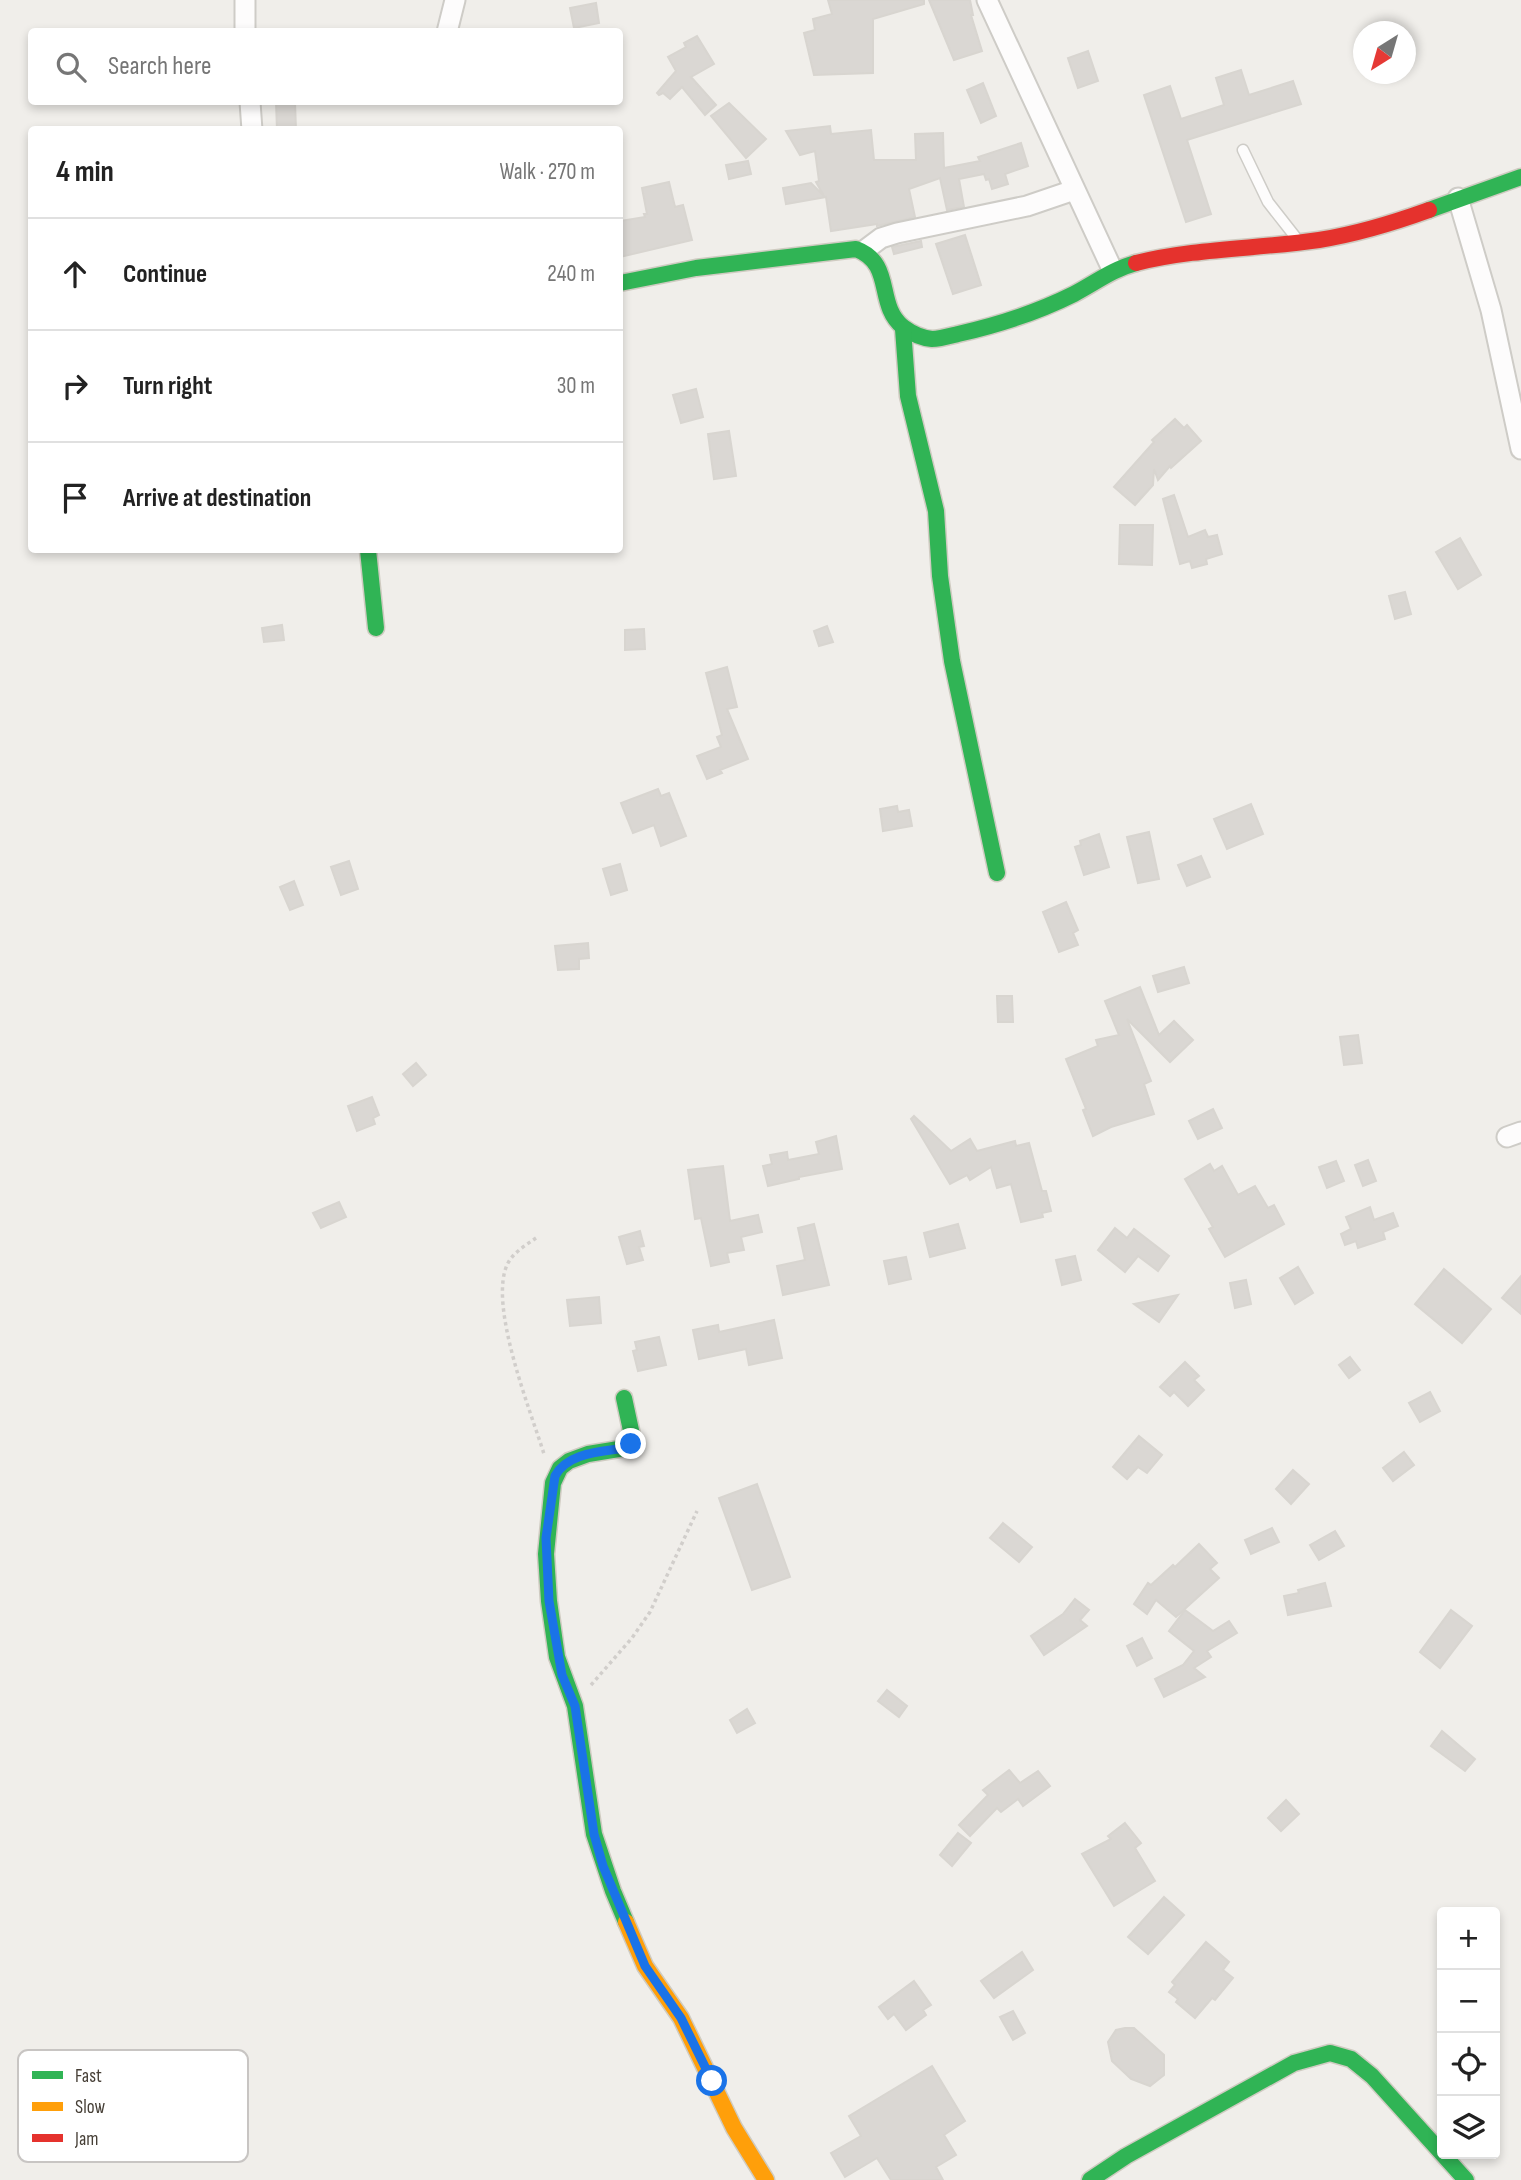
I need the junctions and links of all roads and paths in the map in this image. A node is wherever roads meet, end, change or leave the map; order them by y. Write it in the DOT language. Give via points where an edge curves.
graph roads {
  1 [pos="245,0"];
  2 [pos="455,0"];
  3 [pos="987,0"];
  4 [pos="245,28"];
  5 [pos="448,28"];
  6 [pos="250,105"];
  7 [pos="252,126"];
  8 [pos="1244,150"];
  9 [pos="1521,177"];
  10 [pos="1074,190"];
  11 [pos="1458,198"];
  12 [pos="1300,242"];
  13 [pos="865,250"];
  14 [pos="1112,269"];
  15 [pos="623,282"];
  16 [pos="903,329"];
  17 [pos="1521,449"];
  18 [pos="368,553"];
  19 [pos="376,628"];
  20 [pos="997,873"];
  21 [pos="536,1238"];
  22 [pos="624,1398"];
  23 [pos="553,1483"];
  24 [pos="697,1511"];
  25 [pos="575,1706"];
  26 [pos="765,2180"];
  27 [pos="1090,2180"];
  28 [pos="1466,2180"];
  1 -- 4 [label="street"];
  2 -- 5 [label="street"];
  3 -- 10 [label="street"];
  6 -- 7 [label="street"];
  8 -- 12 [label="lane" via="1268,202"];
  9 -- 11 [label="street"];
  10 -- 13 [label="street" via="1027,206 897,233"];
  10 -- 14 [label="street"];
  11 -- 12 [label="street" via="1344,235"];
  11 -- 17 [label="street" via="1490,310"];
  12 -- 14 [label="street" via="1225,248"];
  13 -- 15 [label="street" via="707,266"];
  13 -- 16 [label="street" via="878,263 888,307"];
  14 -- 16 [label="street" via="1094,283 1038,310 944,338 918,338"];
  16 -- 20 [label="street" via="908,396 936,511 952,661"];
  18 -- 19 [label="street"];
  21 -- 23 [label="path" via="507,1265 503,1297 518,1373"];
  22 -- 23 [label="street" via="631,1444 569,1461"];
  23 -- 25 [label="street" via="546,1538 549,1601 562,1675"];
  24 -- 25 [label="path" via="650,1612"];
  25 -- 26 [label="street" via="594,1834 613,1892 645,1966 681,2018 734,2128"];
  27 -- 28 [label="street" via="1294,2063 1330,2053 1351,2059 1372,2076"];
}
